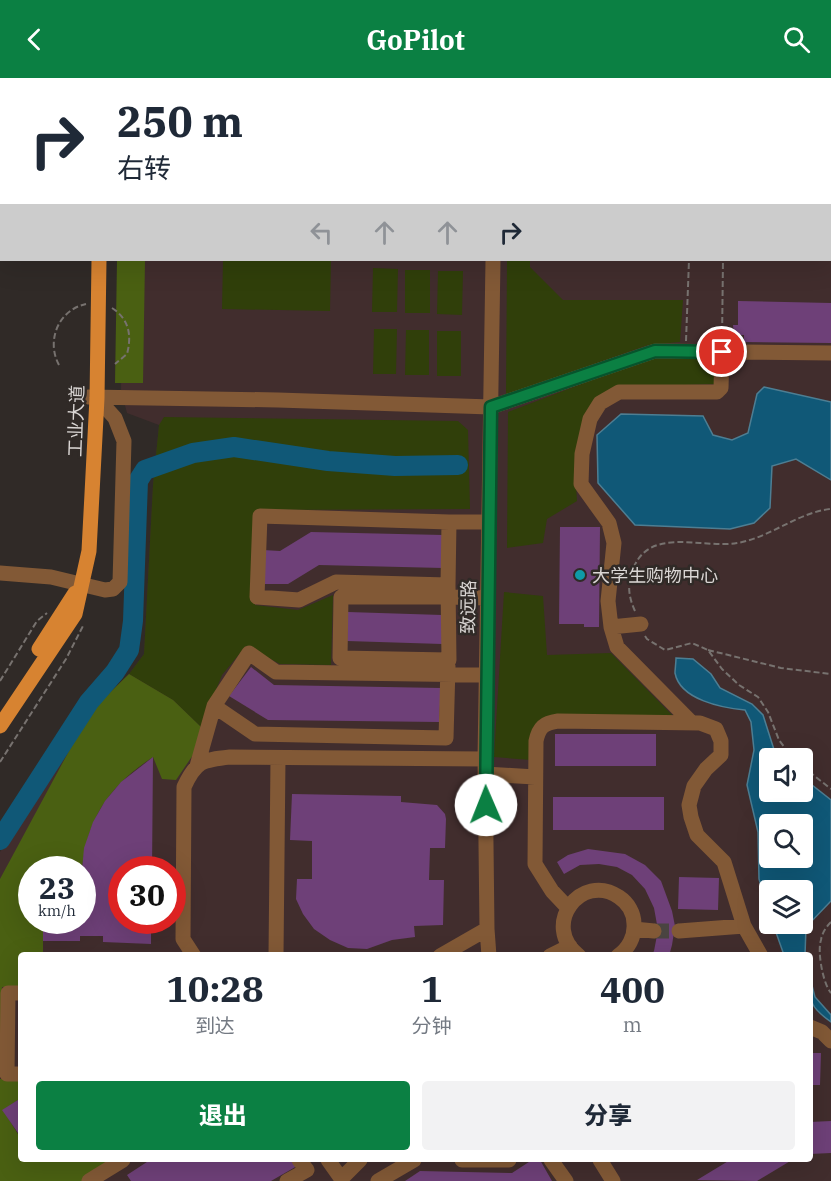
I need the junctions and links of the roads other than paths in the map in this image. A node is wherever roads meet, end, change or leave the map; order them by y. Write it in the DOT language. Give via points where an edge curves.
graph roads {
  1 [pos="90,261"];
  2 [pos="99,261"];
  3 [pos="493,261"];
  4 [pos="722,352"];
  5 [pos="831,353"];
  6 [pos="92,398"];
  7 [pos="491,407"];
  8 [pos="449,522"];
  9 [pos="489,522"];
  10 [pos="0,573"];
  11 [pos="81,584"];
  12 [pos="342,590"];
  13 [pos="448,591"];
  14 [pos="488,598"];
  15 [pos="641,624"];
  16 [pos="611,627"];
  17 [pos="448,667"];
  18 [pos="341,671"];
  19 [pos="487,675"];
  20 [pos="214,706"];
  21 [pos="0,708"];
  22 [pos="692,723"];
  23 [pos="0,726"];
  24 [pos="278,758"];
  25 [pos="197,766"];
  26 [pos="485,767"];
  27 [pos="535,777"];
  28 [pos="568,908"];
  29 [pos="744,926"];
  30 [pos="487,929"];
  31 [pos="634,929"];
  32 [pos="654,931"];
  33 [pos="679,931"];
  34 [pos="575,951"];
  35 [pos="188,952"];
  36 [pos="276,952"];
  37 [pos="447,952"];
  38 [pos="489,952"];
  39 [pos="622,952"];
  40 [pos="758,952"];
  41 [pos="18,993"];
  42 [pos="813,1028"];
  43 [pos="831,1041"];
  44 [pos="14,1054"];
  45 [pos="18,1074"];
  46 [pos="122,1162"];
  47 [pos="301,1162"];
  48 [pos="329,1162"];
  49 [pos="358,1162"];
  50 [pos="411,1162"];
  51 [pos="553,1162"];
  52 [pos="601,1162"];
  53 [pos="112,1175"];
  54 [pos="342,1180"];
  55 [pos="89,1181"];
  56 [pos="287,1181"];
  57 [pos="378,1181"];
  58 [pos="566,1181"];
  59 [pos="613,1181"];
  1 -- 6 [label="main road, 工业大道"];
  2 -- 6 [label="main road, 工业大道"];
  3 -- 7 [label="street, 致远路"];
  4 -- 5 [label="street"];
  4 -- 7 [label="street" via="655,351"];
  4 -- 16 [label="street" via="721,388 717,392 618,392 600,403 590,419 582,454 581,484 612,533 608,602"];
  6 -- 7 [label="street"];
  6 -- 11 [label="main road, 工业大道"];
  6 -- 11 [label="street" via="116,418 124,441 120,582 113,590"];
  7 -- 9 [label="street, 致远路"];
  8 -- 9 [label="street"];
  8 -- 12 [label="street" via="260,516 257,597 300,600 336,582"];
  8 -- 13 [label="street"];
  9 -- 14 [label="street, 致远路"];
  10 -- 11 [label="street"];
  11 -- 21 [label="main road"];
  11 -- 23 [label="main road, 工业大道" via="75,614"];
  12 -- 13 [label="street"];
  12 -- 18 [label="street"];
  13 -- 14 [label="street"];
  13 -- 17 [label="street"];
  14 -- 19 [label="street, 致远路"];
  15 -- 16 [label="street"];
  16 -- 22 [label="street" via="617,647"];
  17 -- 18 [label="street"];
  17 -- 19 [label="street"];
  17 -- 20 [label="street" via="446,738 255,734"];
  18 -- 20 [label="street" via="276,672 249,653"];
  19 -- 26 [label="street, 致远路"];
  20 -- 25 [label="street"];
  22 -- 27 [label="street" via="546,723 538,730"];
  22 -- 29 [label="street" via="716,729 722,755 694,786 689,805 691,817 697,836 724,862"];
  24 -- 25 [label="street" via="207,759"];
  24 -- 26 [label="street"];
  24 -- 36 [label="street"];
  25 -- 35 [label="street" via="184,787 183,939"];
  26 -- 27 [label="street"];
  26 -- 30 [label="street, 致远路"];
  27 -- 28 [label="street" via="536,864"];
  28 -- 31 [label="street" via="586,892 608,891 628,905"];
  28 -- 34 [label="street" via="563,931"];
  29 -- 33 [label="street"];
  29 -- 40 [label="street"];
  30 -- 37 [label="street"];
  30 -- 38 [label="street, 致远路"];
  31 -- 32 [label="street"];
  31 -- 39 [label="street" via="630,944"];
  41 -- 44 [label="street" via="8,993"];
  42 -- 43 [label="street"];
  44 -- 45 [label="street" via="7,1074"];
  46 -- 53 [label="street"];
  47 -- 56 [label="street" via="307,1170"];
  48 -- 54 [label="street"];
  49 -- 54 [label="street"];
  50 -- 57 [label="street"];
  51 -- 58 [label="street"];
  52 -- 59 [label="street"];
  53 -- 55 [label="street"];
}
